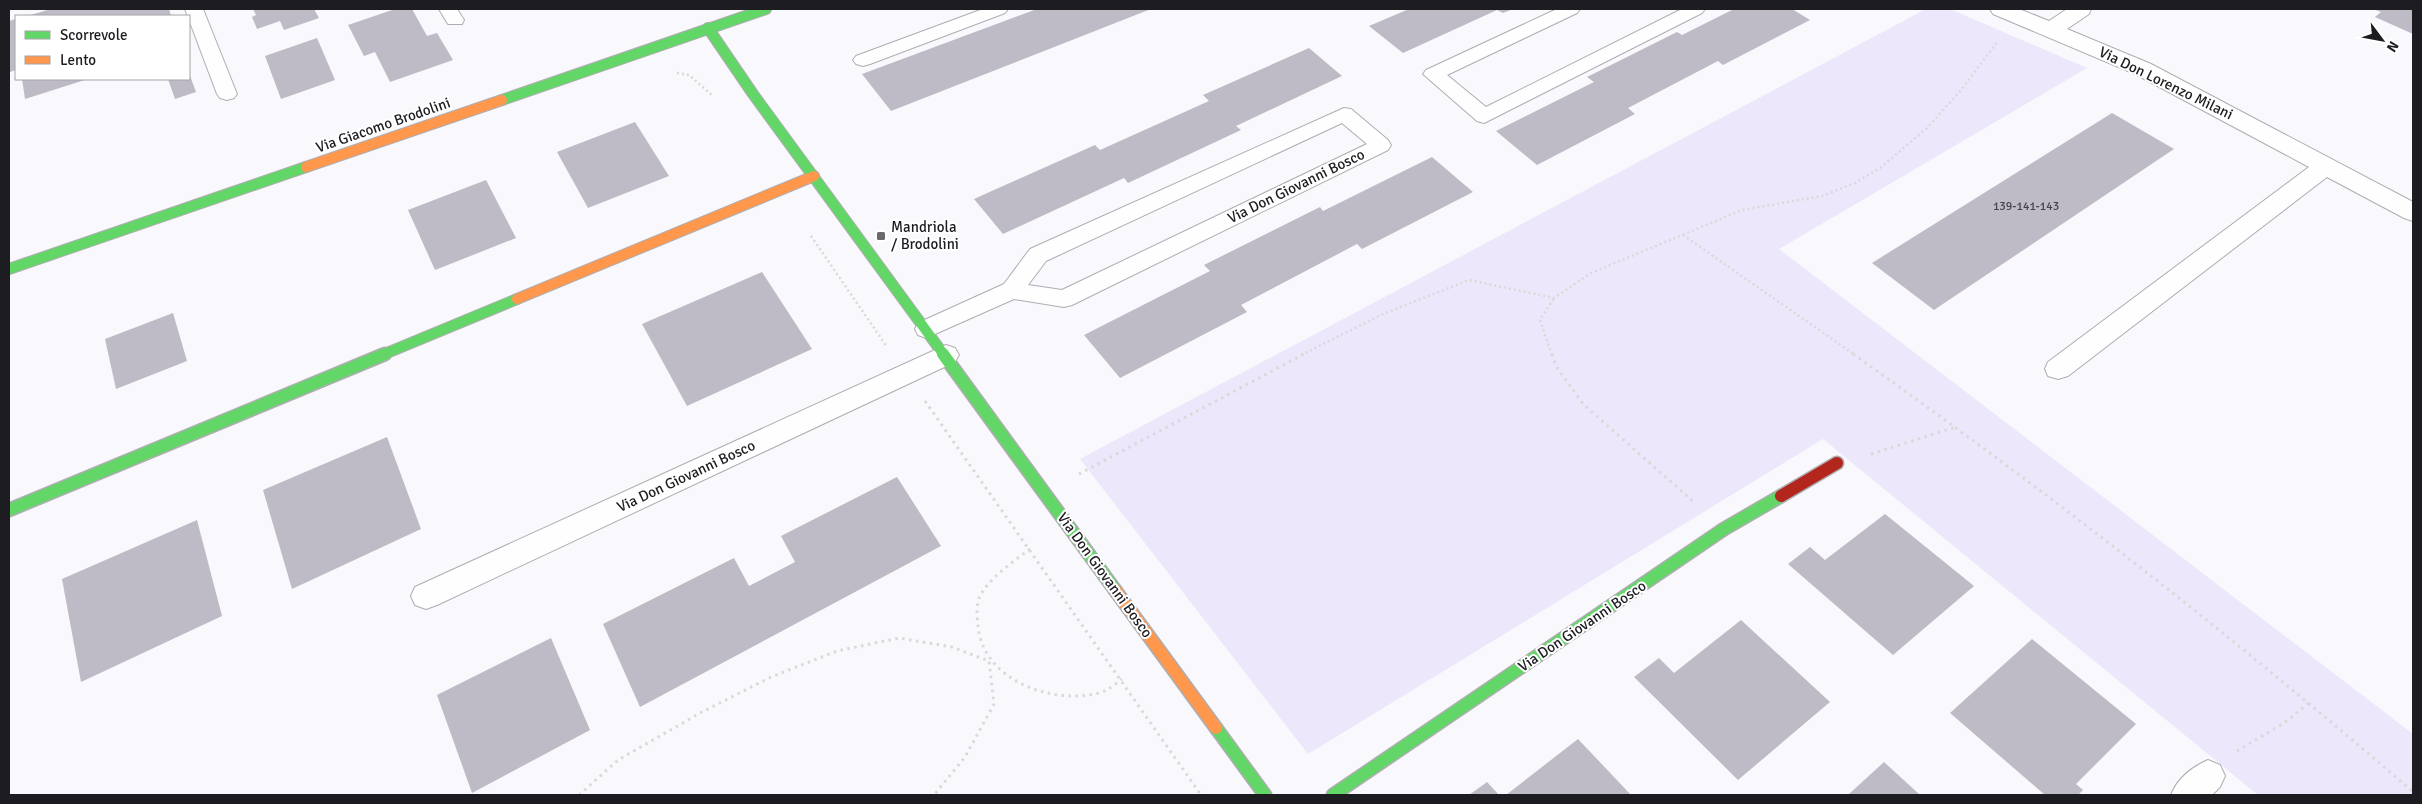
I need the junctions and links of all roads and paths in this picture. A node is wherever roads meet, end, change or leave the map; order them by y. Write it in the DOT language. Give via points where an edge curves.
graph roads {
  1 [pos="194,9"];
  2 [pos="766,9"];
  3 [pos="999,9"];
  4 [pos="1571,9"];
  5 [pos="1696,9"];
  6 [pos="2001,9"];
  7 [pos="2081,9"];
  8 [pos="708,28"];
  9 [pos="2051,30"];
  10 [pos="1999,39"];
  11 [pos="863,60"];
  12 [pos="672,72"];
  13 [pos="227,94"];
  14 [pos="718,103"];
  15 [pos="2327,164"];
  16 [pos="814,176"];
  17 [pos="780,190"];
  18 [pos="2413,212"];
  19 [pos="1682,235"];
  20 [pos="9,269"];
  21 [pos="1012,290"];
  22 [pos="1554,298"];
  23 [pos="926,329"];
  24 [pos="889,349"];
  25 [pos="946,355"];
  26 [pos="2058,369"];
  27 [pos="923,399"];
  28 [pos="1956,427"];
  29 [pos="1837,463"];
  30 [pos="1079,474"];
  31 [pos="9,510"];
  32 [pos="1724,529"];
  33 [pos="1030,549"];
  34 [pos="426,596"];
  35 [pos="989,661"];
  36 [pos="1122,679"];
  37 [pos="2309,703"];
  38 [pos="2198,786"];
  39 [pos="2413,792"];
  40 [pos="579,795"];
  41 [pos="934,795"];
  42 [pos="1201,795"];
  43 [pos="1265,795"];
  44 [pos="1333,795"];
  1 -- 13 [label="lane"];
  2 -- 8 [label="street, Via Giacomo Brodolini"];
  3 -- 11 [label="lane"];
  4 -- 5 [label="lane" via="1433,74 1484,116"];
  6 -- 9 [label="street, Via Don Lorenzo Milani"];
  7 -- 9 [label="street"];
  8 -- 16 [label="street, Via Don Giovanni Bosco"];
  8 -- 20 [label="street, Via Giacomo Brodolini"];
  9 -- 15 [label="street, Via Don Lorenzo Milani" via="2143,69"];
  10 -- 19 [label="path" via="1961,90 1927,128 1880,168 1855,183 1822,196 1742,210"];
  12 -- 14 [label="path" via="689,76"];
  15 -- 18 [label="street, Via Don Lorenzo Milani"];
  15 -- 26 [label="street"];
  16 -- 17 [label="street"];
  16 -- 23 [label="street, Via Don Giovanni Bosco"];
  17 -- 24 [label="path"];
  17 -- 31 [label="street"];
  19 -- 22 [label="path" via="1591,273"];
  19 -- 28 [label="path" via="1852,351"];
  21 -- 21 [label="lane, Via Don Giovanni Bosco" via="1064,299 1381,145 1344,114 1038,255"];
  21 -- 23 [label="lane, Via Don Giovanni Bosco"];
  22 -- 30 [label="path" via="1469,280 1383,314"];
  22 -- 32 [label="path" via="1540,320 1556,366 1583,404"];
  23 -- 25 [label="street, Via Don Giovanni Bosco"];
  25 -- 34 [label="street, Via Don Giovanni Bosco"];
  25 -- 43 [label="street, Via Don Giovanni Bosco"];
  27 -- 33 [label="path"];
  28 -- 29 [label="path"];
  28 -- 37 [label="path" via="2215,626"];
  29 -- 32 [label="street, Via Don Giovanni Bosco"];
  32 -- 44 [label="street, Via Don Giovanni Bosco"];
  33 -- 35 [label="path" via="1007,566 979,597 977,627"];
  33 -- 36 [label="path"];
  35 -- 36 [label="path" via="1024,686 1065,696 1101,693"];
  35 -- 40 [label="path" via="952,647 899,638 837,651 771,677 702,712 618,760"];
  35 -- 41 [label="path" via="994,704 966,757"];
  36 -- 42 [label="path"];
  37 -- 38 [label="path" via="2295,717 2262,734 2222,762"];
  37 -- 39 [label="path"];
}
